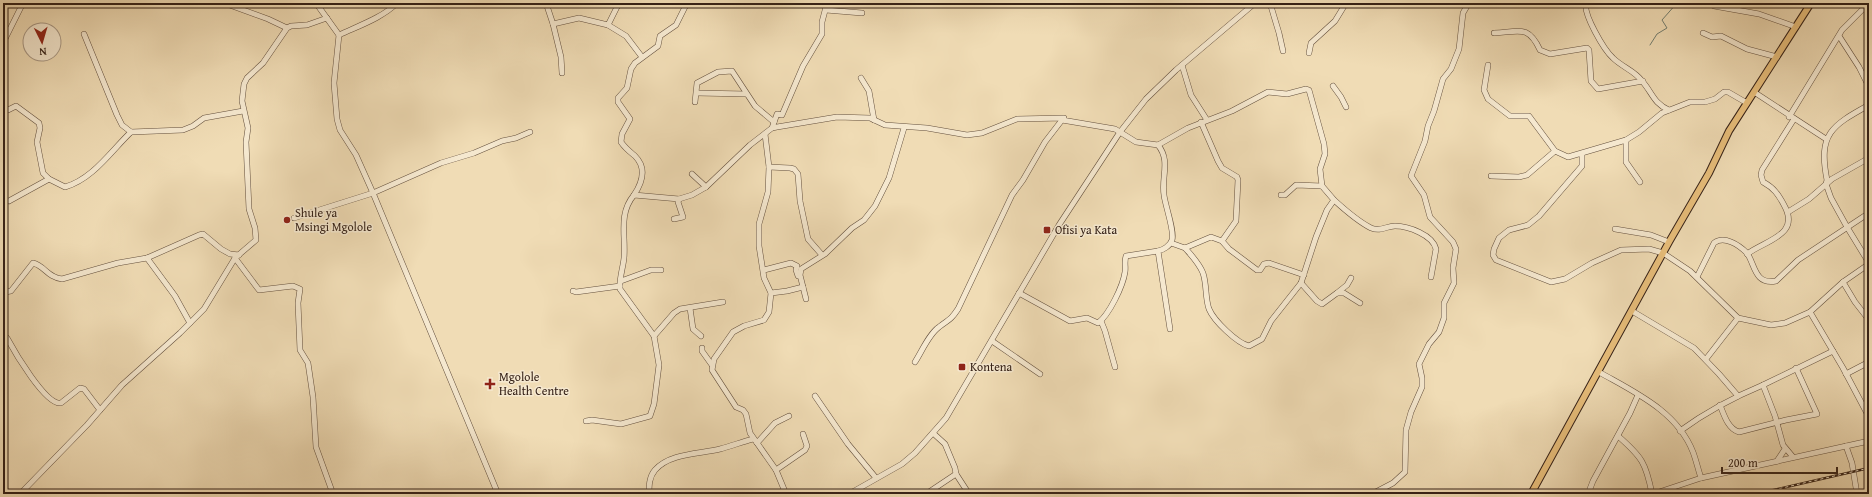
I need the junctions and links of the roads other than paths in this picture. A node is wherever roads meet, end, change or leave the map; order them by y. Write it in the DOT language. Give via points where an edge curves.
graph roads {
  1 [pos="23,3"];
  2 [pos="224,3"];
  3 [pos="316,3"];
  4 [pos="396,3"];
  5 [pos="546,3"];
  6 [pos="619,3"];
  7 [pos="687,3"];
  8 [pos="827,3"];
  9 [pos="1255,3"];
  10 [pos="1270,3"];
  11 [pos="1346,3"];
  12 [pos="1472,3"];
  13 [pos="1586,3"];
  14 [pos="1811,3"];
  15 [pos="1869,3"];
  16 [pos="1714,6"];
  17 [pos="826,10"];
  18 [pos="862,13"];
  19 [pos="327,18"];
  20 [pos="553,24"];
  21 [pos="608,25"];
  22 [pos="1796,27"];
  23 [pos="287,28"];
  24 [pos="1494,33"];
  25 [pos="1704,33"];
  26 [pos="84,34"];
  27 [pos="339,35"];
  28 [pos="1839,36"];
  29 [pos="3,43"];
  30 [pos="1283,51"];
  31 [pos="1310,53"];
  32 [pos="642,57"];
  33 [pos="1777,57"];
  34 [pos="1182,65"];
  35 [pos="1488,65"];
  36 [pos="562,73"];
  37 [pos="861,78"];
  38 [pos="1643,81"];
  39 [pos="1332,86"];
  40 [pos="1869,87"];
  41 [pos="1754,92"];
  42 [pos="697,93"];
  43 [pos="746,94"];
  44 [pos="696,102"];
  45 [pos="1747,102"];
  46 [pos="1869,105"];
  47 [pos="1346,107"];
  48 [pos="3,110"];
  49 [pos="1669,110"];
  50 [pos="243,111"];
  51 [pos="1792,118"];
  52 [pos="874,120"];
  53 [pos="1062,120"];
  54 [pos="1204,121"];
  55 [pos="774,122"];
  56 [pos="772,128"];
  57 [pos="904,128"];
  58 [pos="131,132"];
  59 [pos="530,132"];
  60 [pos="1120,132"];
  61 [pos="765,134"];
  62 [pos="1826,139"];
  63 [pos="1626,140"];
  64 [pos="1158,145"];
  65 [pos="1555,151"];
  66 [pos="1582,154"];
  67 [pos="1869,158"];
  68 [pos="769,167"];
  69 [pos="692,174"];
  70 [pos="1491,176"];
  71 [pos="49,179"];
  72 [pos="1640,182"];
  73 [pos="1826,184"];
  74 [pos="1322,186"];
  75 [pos="706,187"];
  76 [pos="373,192"];
  77 [pos="634,195"];
  78 [pos="1281,195"];
  79 [pos="679,199"];
  80 [pos="1334,200"];
  81 [pos="9,201"];
  82 [pos="1788,212"];
  83 [pos="1869,213"];
  84 [pos="294,218"];
  85 [pos="674,219"];
  86 [pos="1847,227"];
  87 [pos="1615,229"];
  88 [pos="1222,241"];
  89 [pos="1669,242"];
  90 [pos="1171,243"];
  91 [pos="1185,248"];
  92 [pos="1158,251"];
  93 [pos="1663,253"];
  94 [pos="1747,254"];
  95 [pos="822,255"];
  96 [pos="237,257"];
  97 [pos="147,258"];
  98 [pos="1869,264"];
  99 [pos="661,270"];
  100 [pos="764,270"];
  101 [pos="1304,275"];
  102 [pos="798,276"];
  103 [pos="1431,277"];
  104 [pos="1697,277"];
  105 [pos="1351,278"];
  106 [pos="1301,282"];
  107 [pos="1843,282"];
  108 [pos="620,283"];
  109 [pos="803,286"];
  110 [pos="3,290"];
  111 [pos="573,291"];
  112 [pos="771,293"];
  113 [pos="1019,293"];
  114 [pos="1337,293"];
  115 [pos="806,299"];
  116 [pos="723,302"];
  117 [pos="1360,303"];
  118 [pos="690,308"];
  119 [pos="1632,311"];
  120 [pos="1810,312"];
  121 [pos="1868,316"];
  122 [pos="1738,318"];
  123 [pos="1101,321"];
  124 [pos="190,323"];
  125 [pos="1170,329"];
  126 [pos="654,336"];
  127 [pos="700,336"];
  128 [pos="7,338"];
  129 [pos="992,342"];
  130 [pos="702,348"];
  131 [pos="1833,351"];
  132 [pos="1706,359"];
  133 [pos="915,362"];
  134 [pos="1869,362"];
  135 [pos="712,365"];
  136 [pos="1116,367"];
  137 [pos="1796,368"];
  138 [pos="1599,372"];
  139 [pos="1040,374"];
  140 [pos="1846,374"];
  141 [pos="1763,384"];
  142 [pos="1638,395"];
  143 [pos="815,396"];
  144 [pos="1738,396"];
  145 [pos="1720,405"];
  146 [pos="100,410"];
  147 [pos="789,416"];
  148 [pos="1869,417"];
  149 [pos="586,421"];
  150 [pos="1778,422"];
  151 [pos="1680,431"];
  152 [pos="933,433"];
  153 [pos="803,434"];
  154 [pos="1618,436"];
  155 [pos="755,441"];
  156 [pos="1869,441"];
  157 [pos="1846,446"];
  158 [pos="1785,449"];
  159 [pos="1793,457"];
  160 [pos="1777,461"];
  161 [pos="776,470"];
  162 [pos="956,474"];
  163 [pos="876,478"];
  164 [pos="1701,478"];
  165 [pos="20,494"];
  166 [pos="333,494"];
  167 [pos="498,494"];
  168 [pos="649,494"];
  169 [pos="786,494"];
  170 [pos="848,494"];
  171 [pos="926,494"];
  172 [pos="970,494"];
  173 [pos="1372,494"];
  174 [pos="1531,494"];
  175 [pos="1588,494"];
  176 [pos="1653,494"];
  177 [pos="1857,494"];
  1 -- 29 [label="street"];
  2 -- 23 [label="street"];
  3 -- 19 [label="street"];
  4 -- 27 [label="street" via="375,18"];
  5 -- 20 [label="street"];
  6 -- 21 [label="street"];
  7 -- 32 [label="street" via="676,25 660,36 658,46"];
  8 -- 17 [label="street"];
  9 -- 34 [label="street"];
  10 -- 30 [label="street"];
  11 -- 31 [label="street" via="1335,21 1311,43"];
  12 -- 173 [label="street" via="1463,13 1459,49 1451,69 1442,79 1425,141 1411,176 1424,195 1430,217 1453,242 1456,249 1454,283 1444,303 1444,318 1439,332 1429,344 1419,364 1422,387 1406,430 1405,472"];
  13 -- 38 [label="street" via="1594,30 1612,58"];
  14 -- 22 [label="main road"];
  15 -- 28 [label="street" via="1848,22"];
  16 -- 22 [label="street" via="1759,14"];
  17 -- 18 [label="street"];
  17 -- 55 [label="street" via="822,34 803,66 782,115 777,114"];
  19 -- 23 [label="street"];
  19 -- 27 [label="street"];
  20 -- 21 [label="street" via="579,18"];
  20 -- 36 [label="street"];
  21 -- 32 [label="street" via="626,36"];
  22 -- 33 [label="main road"];
  23 -- 50 [label="street" via="262,63 247,78 244,84"];
  24 -- 38 [label="street" via="1528,32 1540,50 1550,54 1586,48 1590,55 1591,81 1598,89"];
  25 -- 33 [label="street" via="1721,36 1748,49"];
  26 -- 58 [label="street" via="117,115 122,125"];
  27 -- 76 [label="street" via="334,83 337,118 340,130 356,155"];
  28 -- 40 [label="street"];
  28 -- 51 [label="street"];
  32 -- 77 [label="street" via="633,66 627,88 618,99 630,119 621,142 639,161 643,174"];
  33 -- 41 [label="main road"];
  34 -- 54 [label="street" via="1191,95"];
  34 -- 60 [label="street" via="1146,99"];
  35 -- 65 [label="street" via="1484,90 1488,99 1510,116 1529,116"];
  37 -- 52 [label="street" via="869,91"];
  38 -- 49 [label="street" via="1655,101"];
  39 -- 47 [label="street"];
  41 -- 45 [label="main road"];
  41 -- 51 [label="street"];
  42 -- 43 [label="street"];
  42 -- 43 [label="street" via="698,83 724,70 734,72"];
  42 -- 44 [label="street"];
  43 -- 55 [label="street" via="760,111"];
  45 -- 49 [label="street" via="1724,92 1715,99 1690,102"];
  45 -- 89 [label="main road"];
  46 -- 62 [label="street" via="1836,125"];
  48 -- 71 [label="street" via="16,106 39,123 37,142 41,166"];
  49 -- 63 [label="street"];
  50 -- 58 [label="street" via="204,118 183,130"];
  50 -- 96 [label="street" via="248,128 246,156 249,209 256,240"];
  51 -- 62 [label="street"];
  51 -- 82 [label="street" via="1761,175 1763,182 1774,189"];
  52 -- 56 [label="street" via="837,117"];
  52 -- 57 [label="street"];
  53 -- 57 [label="street" via="1064,118 1017,119 974,134"];
  53 -- 60 [label="street"];
  53 -- 133 [label="street" via="1012,195 958,309 952,318 939,326"];
  54 -- 64 [label="street"];
  54 -- 74 [label="street" via="1268,92 1287,94 1306,88 1309,90 1324,144 1325,154 1320,169"];
  54 -- 88 [label="street" via="1222,168 1238,180 1236,221"];
  55 -- 56 [label="street"];
  56 -- 61 [label="street"];
  57 -- 95 [label="street" via="889,178 875,206 864,220"];
  58 -- 71 [label="street" via="78,183 66,187"];
  59 -- 76 [label="street"];
  60 -- 64 [label="street" via="1136,142"];
  60 -- 113 [label="street" via="1059,225"];
  61 -- 68 [label="street"];
  61 -- 75 [label="street"];
  62 -- 73 [label="street"];
  63 -- 66 [label="street"];
  63 -- 72 [label="street" via="1626,162"];
  64 -- 90 [label="street" via="1166,165 1162,184 1172,231"];
  65 -- 66 [label="street" via="1568,157"];
  65 -- 70 [label="street" via="1527,175"];
  66 -- 93 [label="street" via="1582,166 1539,216 1528,225 1508,230 1499,238 1493,255 1496,260 1551,282 1565,279 1621,250 1649,249"];
  67 -- 73 [label="street"];
  68 -- 95 [label="street" via="790,168 798,174 800,201 808,239"];
  68 -- 100 [label="street" via="768,192 759,224 759,246"];
  69 -- 75 [label="street"];
  71 -- 81 [label="street"];
  73 -- 82 [label="street"];
  73 -- 86 [label="street"];
  74 -- 78 [label="street" via="1296,184"];
  74 -- 80 [label="street"];
  75 -- 79 [label="street"];
  76 -- 84 [label="street"];
  76 -- 167 [label="street"];
  77 -- 79 [label="street"];
  77 -- 108 [label="street" via="626,209 623,222 624,257"];
  79 -- 85 [label="street" via="683,217"];
  80 -- 101 [label="street" via="1316,237"];
  80 -- 103 [label="street" via="1371,228 1382,230 1393,226 1399,227 1430,239 1436,248"];
  82 -- 94 [label="street" via="1789,220 1785,231"];
  83 -- 86 [label="street"];
  86 -- 94 [label="street" via="1798,260 1776,281 1765,281 1759,276"];
  86 -- 98 [label="street"];
  87 -- 89 [label="street" via="1651,235"];
  88 -- 91 [label="street" via="1212,237 1206,238"];
  88 -- 101 [label="street" via="1257,270 1268,263"];
  89 -- 93 [label="main road"];
  90 -- 91 [label="street"];
  90 -- 92 [label="street"];
  91 -- 106 [label="street" via="1203,273 1211,313 1232,336 1245,345 1249,346 1262,339 1271,321"];
  92 -- 123 [label="street" via="1126,256 1125,272 1120,286"];
  92 -- 125 [label="street"];
  93 -- 104 [label="street"];
  93 -- 119 [label="main road"];
  94 -- 104 [label="street" via="1728,240 1718,240"];
  95 -- 109 [label="street" via="801,269"];
  96 -- 97 [label="street" via="221,249 203,234"];
  96 -- 124 [label="street" via="204,309"];
  96 -- 166 [label="street" via="260,290 293,286 300,289 300,350 308,363 316,447"];
  97 -- 110 [label="street" via="118,263 62,279 54,278 33,263 11,291"];
  97 -- 124 [label="street" via="175,296"];
  98 -- 107 [label="street"];
  99 -- 108 [label="street" via="651,270"];
  100 -- 102 [label="street" via="791,264 797,266"];
  100 -- 112 [label="street" via="764,278"];
  101 -- 106 [label="street"];
  104 -- 122 [label="street"];
  105 -- 114 [label="street"];
  106 -- 114 [label="street" via="1322,304"];
  107 -- 120 [label="street"];
  107 -- 121 [label="street" via="1855,302"];
  108 -- 111 [label="street"];
  108 -- 126 [label="street" via="623,294"];
  109 -- 112 [label="street"];
  109 -- 115 [label="street"];
  112 -- 135 [label="street" via="769,312 764,320 733,332"];
  113 -- 123 [label="street" via="1070,321 1083,318 1096,323"];
  113 -- 129 [label="street"];
  114 -- 117 [label="street" via="1344,293"];
  116 -- 118 [label="street"];
  118 -- 126 [label="street" via="674,313"];
  118 -- 127 [label="street" via="694,330"];
  119 -- 132 [label="street" via="1694,348"];
  119 -- 138 [label="main road"];
  120 -- 122 [label="street" via="1785,323 1771,325"];
  120 -- 131 [label="street"];
  122 -- 132 [label="street"];
  123 -- 136 [label="street"];
  124 -- 146 [label="street" via="122,384"];
  126 -- 149 [label="street" via="660,364 652,415 621,424 599,420"];
  128 -- 146 [label="street" via="34,380 53,401 61,403 80,388 84,388"];
  129 -- 139 [label="street"];
  129 -- 152 [label="street" via="946,418"];
  130 -- 135 [label="street"];
  131 -- 137 [label="street"];
  131 -- 140 [label="street"];
  132 -- 144 [label="street"];
  134 -- 140 [label="street"];
  135 -- 155 [label="street" via="712,370 736,407 746,414 750,433"];
  137 -- 141 [label="street"];
  137 -- 150 [label="street" via="1817,414"];
  138 -- 142 [label="street"];
  138 -- 174 [label="main road"];
  140 -- 148 [label="street"];
  141 -- 144 [label="street"];
  141 -- 150 [label="street"];
  142 -- 151 [label="street" via="1661,409"];
  142 -- 154 [label="street"];
  143 -- 163 [label="street" via="848,444"];
  144 -- 145 [label="street"];
  145 -- 150 [label="street" via="1734,431"];
  145 -- 151 [label="street"];
  146 -- 165 [label="street"];
  147 -- 155 [label="street" via="775,423"];
  150 -- 158 [label="street"];
  151 -- 164 [label="street" via="1693,451"];
  152 -- 162 [label="street" via="944,444"];
  152 -- 163 [label="street" via="902,464"];
  153 -- 161 [label="street" via="807,446 805,450"];
  154 -- 175 [label="street"];
  154 -- 176 [label="street" via="1644,464"];
  155 -- 161 [label="street"];
  155 -- 168 [label="street" via="678,457 665,463 655,470 651,477"];
  156 -- 157 [label="street"];
  157 -- 159 [label="street"];
  157 -- 177 [label="street" via="1852,463"];
  158 -- 159 [label="street"];
  158 -- 160 [label="street"];
  159 -- 160 [label="street"];
  160 -- 164 [label="street"];
  161 -- 169 [label="street"];
  162 -- 171 [label="street"];
  162 -- 172 [label="street"];
  163 -- 170 [label="street"];
  164 -- 176 [label="street"];
}
